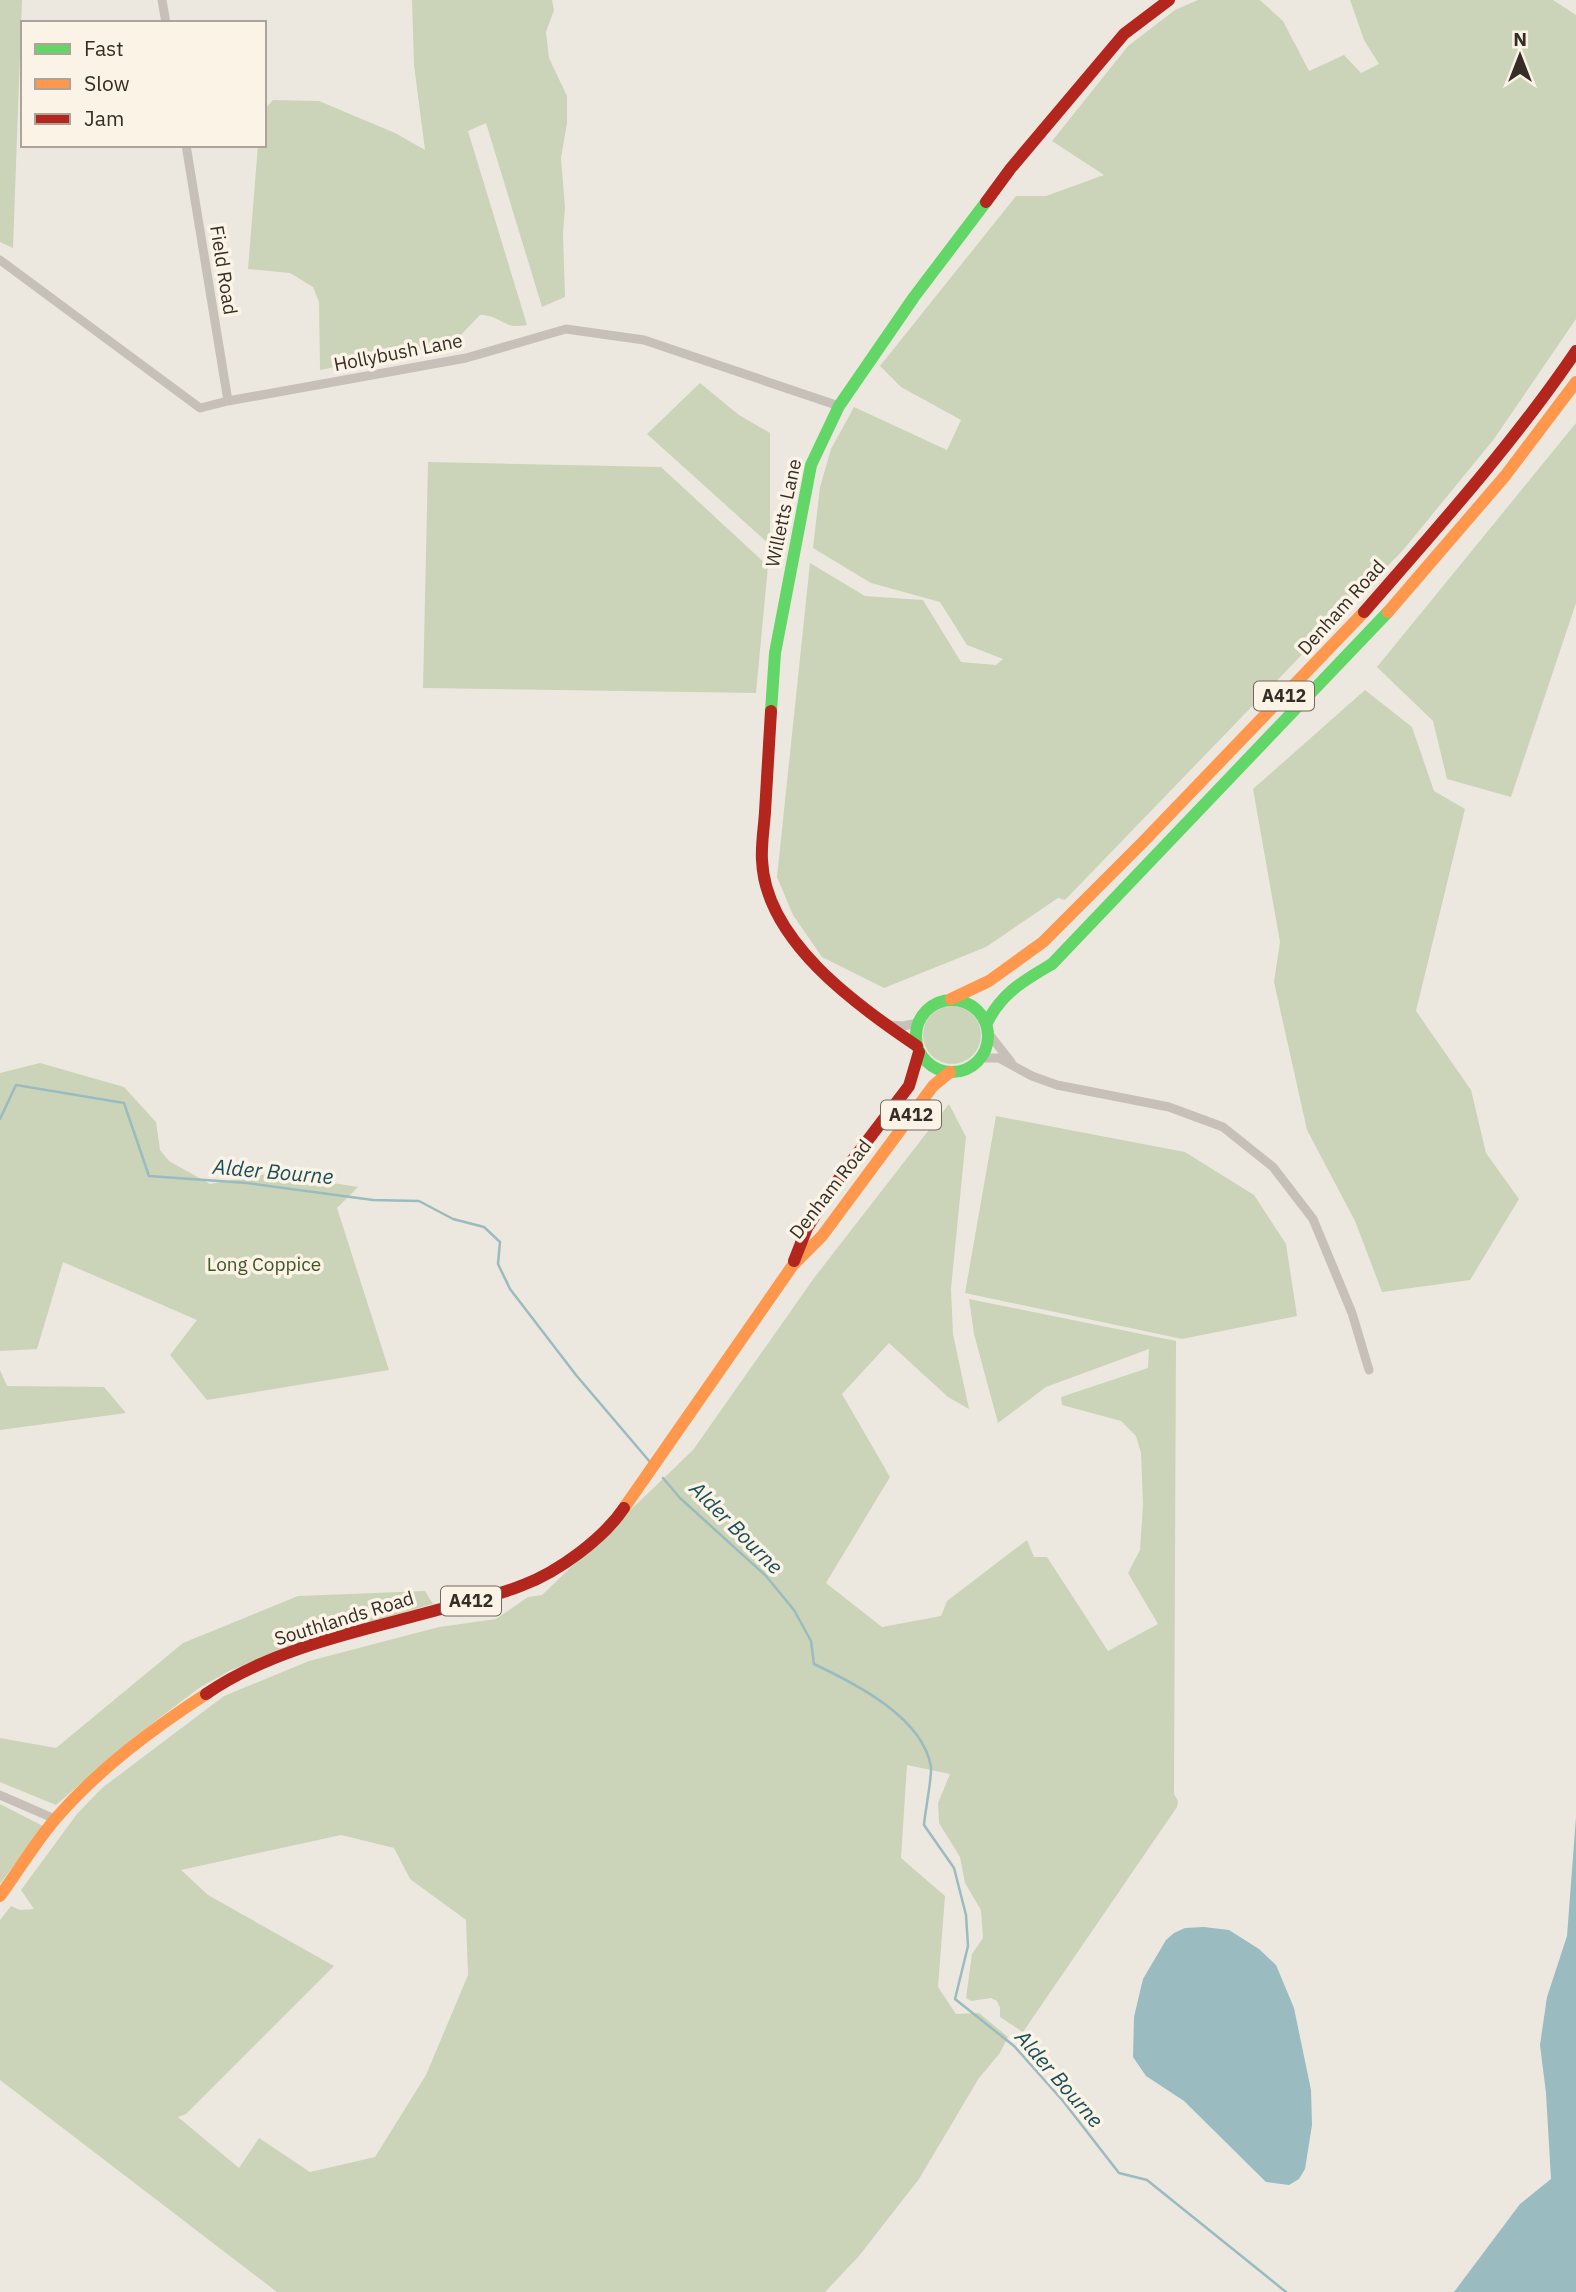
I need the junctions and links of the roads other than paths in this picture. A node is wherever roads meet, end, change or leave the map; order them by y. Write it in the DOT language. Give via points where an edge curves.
graph roads {
  1 [pos="162,0"];
  2 [pos="1169,0"];
  3 [pos="166,21"];
  4 [pos="186,147"];
  5 [pos="0,260"];
  6 [pos="1576,351"];
  7 [pos="1576,382"];
  8 [pos="228,401"];
  9 [pos="839,406"];
  10 [pos="951,999"];
  11 [pos="918,1023"];
  12 [pos="886,1025"];
  13 [pos="988,1028"];
  14 [pos="918,1049"];
  15 [pos="981,1058"];
  16 [pos="1012,1063"];
  17 [pos="950,1072"];
  18 [pos="793,1265"];
  19 [pos="1369,1370"];
  20 [pos="0,1795"];
  21 [pos="55,1819"];
  22 [pos="0,1896"];
  1 -- 3 [label="street"];
  2 -- 9 [label="main road, Willetts Lane" via="1124,34 1011,169"];
  4 -- 8 [label="street, Field Road"];
  5 -- 8 [label="street, Hollybush Lane" via="200,408"];
  6 -- 10 [label="main road, Denham Road / A412" via="1544,398 1350,629 1043,942 989,981"];
  7 -- 13 [label="main road, Denham Road / A412" via="1506,476 1398,601 1052,964 1001,997 992,1008"];
  8 -- 9 [label="street, Hollybush Lane" via="466,358 566,329 644,340"];
  9 -- 12 [label="main road, Willetts Lane" via="811,465 775,653 762,861 770,900 783,926 810,957"];
  10 -- 11 [label="main road" via="931,1006"];
  10 -- 13 [label="main road" via="973,1005"];
  11 -- 12 [label="street"];
  11 -- 14 [label="main road"];
  12 -- 14 [label="main road, Willetts Lane"];
  13 -- 15 [label="main road"];
  13 -- 16 [label="street"];
  14 -- 17 [label="main road" via="932,1066"];
  14 -- 18 [label="main road, Denham Road / A412" via="909,1086 807,1228"];
  15 -- 16 [label="street"];
  15 -- 17 [label="main road" via="971,1067"];
  16 -- 19 [label="street" via="1057,1085 1169,1107 1223,1127 1273,1167 1313,1219 1352,1313"];
  17 -- 18 [label="main road, Denham Road / A412" via="933,1086 822,1236"];
  18 -- 21 [label="main road, Southlands Road / A412" via="617,1518 580,1553 524,1586 300,1649 226,1680 148,1733 95,1777"];
  20 -- 21 [label="street"];
  21 -- 22 [label="main road, A412"];
}
